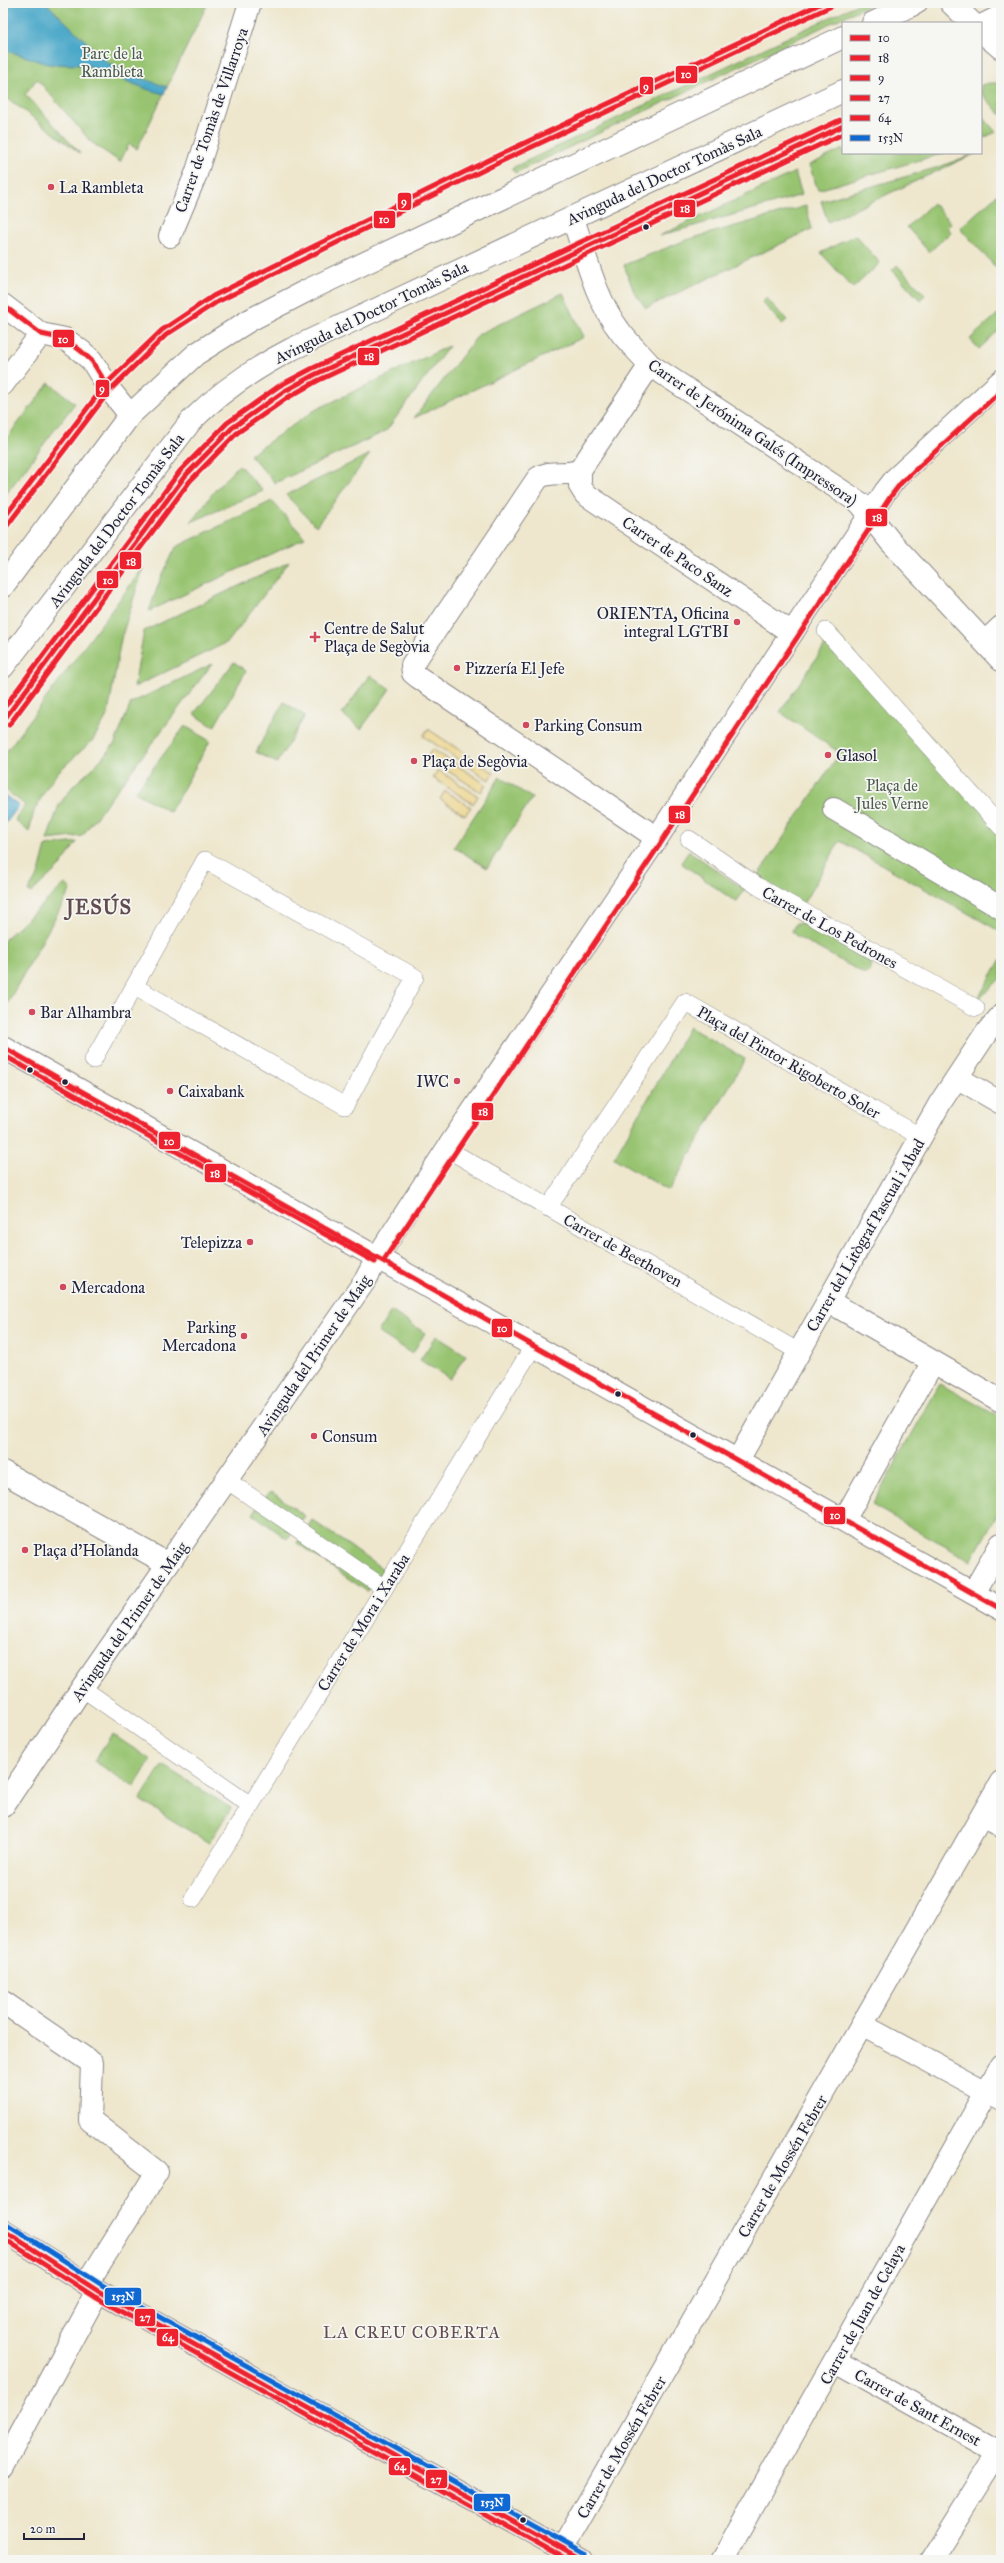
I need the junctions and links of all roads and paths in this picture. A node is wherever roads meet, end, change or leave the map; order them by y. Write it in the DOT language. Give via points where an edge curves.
graph roads {
  1 [pos="250,3"];
  2 [pos="916,3"];
  3 [pos="952,3"];
  4 [pos="1001,16"];
  5 [pos="875,22"];
  6 [pos="971,22"];
  7 [pos="982,26"];
  8 [pos="982,32"];
  9 [pos="842,37"];
  10 [pos="1001,48"];
  11 [pos="842,91"];
  12 [pos="573,219"];
  13 [pos="170,236"];
  14 [pos="3,305"];
  15 [pos="41,334"];
  16 [pos="650,365"];
  17 [pos="1001,381"];
  18 [pos="3,384"];
  19 [pos="130,415"];
  20 [pos="580,470"];
  21 [pos="870,514"];
  22 [pos="3,586"];
  23 [pos="1001,627"];
  24 [pos="792,632"];
  25 [pos="826,632"];
  26 [pos="985,642"];
  27 [pos="1001,660"];
  28 [pos="3,667"];
  29 [pos="834,809"];
  30 [pos="1001,827"];
  31 [pos="657,838"];
  32 [pos="689,839"];
  33 [pos="1001,908"];
  34 [pos="135,987"];
  35 [pos="976,1008"];
  36 [pos="1001,1016"];
  37 [pos="3,1047"];
  38 [pos="93,1060"];
  39 [pos="958,1078"];
  40 [pos="1001,1103"];
  41 [pos="921,1137"];
  42 [pos="447,1149"];
  43 [pos="548,1208"];
  44 [pos="378,1256"];
  45 [pos="828,1301"];
  46 [pos="534,1345"];
  47 [pos="799,1352"];
  48 [pos="933,1362"];
  49 [pos="1001,1401"];
  50 [pos="738,1460"];
  51 [pos="3,1472"];
  52 [pos="228,1481"];
  53 [pos="844,1520"];
  54 [pos="1001,1544"];
  55 [pos="168,1564"];
  56 [pos="384,1588"];
  57 [pos="973,1593"];
  58 [pos="1001,1609"];
  59 [pos="82,1688"];
  60 [pos="1001,1782"];
  61 [pos="250,1805"];
  62 [pos="3,1806"];
  63 [pos="982,1816"];
  64 [pos="1001,1826"];
  65 [pos="192,1899"];
  66 [pos="3,2002"];
  67 [pos="862,2025"];
  68 [pos="1001,2066"];
  69 [pos="994,2096"];
  70 [pos="3,2230"];
  71 [pos="93,2288"];
  72 [pos="836,2361"];
  73 [pos="1000,2451"];
  74 [pos="3,2466"];
  75 [pos="562,2549"];
  76 [pos="582,2560"];
  77 [pos="722,2560"];
  78 [pos="931,2560"];
  1 -- 13 [label="street, Carrer de Tomàs de Villarroya" via="196,174"];
  2 -- 5 [label="street"];
  3 -- 6 [label="street"];
  4 -- 7 [label="street"];
  8 -- 10 [label="street"];
  9 -- 19 [label="street" via="275,306 196,354"];
  11 -- 12 [label="street, Avinguda del Doctor Tomàs Sala"];
  12 -- 16 [label="street, Carrer de Jerónima Galés (Impressora)" via="598,292 608,312 618,329"];
  12 -- 28 [label="street, Avinguda del Doctor Tomàs Sala" via="504,248 292,349 254,370 224,391 191,421"];
  14 -- 15 [label="street"];
  15 -- 18 [label="street"];
  15 -- 19 [label="street" via="64,339 85,355"];
  16 -- 20 [label="street"];
  16 -- 21 [label="street, Carrer de Jerónima Galés (Impressora)" via="843,492"];
  17 -- 21 [label="street, Avinguda del Primer de Maig" via="896,478"];
  19 -- 22 [label="street"];
  20 -- 24 [label="street, Carrer de Paco Sanz" via="580,486 585,494"];
  20 -- 31 [label="street" via="566,474 545,474 538,478 417,655 412,665 413,673"];
  21 -- 24 [label="street, Avinguda del Primer de Maig"];
  21 -- 26 [label="street, Carrer de Jerónima Galés (Impressora)" via="890,541"];
  23 -- 26 [label="street"];
  24 -- 31 [label="street, Avinguda del Primer de Maig"];
  25 -- 30 [label="street"];
  26 -- 27 [label="street, Carrer de Jerónima Galés (Impressora)"];
  29 -- 33 [label="street"];
  31 -- 42 [label="street, Avinguda del Primer de Maig"];
  32 -- 35 [label="street, Carrer de Los Pedrones" via="759,887"];
  34 -- 34 [label="street" via="345,1106 414,977 205,860"];
  34 -- 38 [label="street"];
  36 -- 39 [label="street, Carrer del Litògraf Pascual i Abad" via="987,1032"];
  37 -- 44 [label="street"];
  39 -- 40 [label="street"];
  39 -- 41 [label="street, Carrer del Litògraf Pascual i Abad"];
  41 -- 43 [label="street, Plaça del Pintor Rigoberto Soler" via="685,1002"];
  41 -- 45 [label="street, Carrer del Litògraf Pascual i Abad"];
  42 -- 43 [label="street, Carrer de Beethoven"];
  42 -- 44 [label="street, Avinguda del Primer de Maig"];
  43 -- 47 [label="street, Carrer de Beethoven"];
  44 -- 46 [label="street"];
  44 -- 52 [label="street, Avinguda del Primer de Maig" via="366,1279"];
  45 -- 47 [label="street, Carrer del Litògraf Pascual i Abad"];
  45 -- 48 [label="street"];
  46 -- 50 [label="street"];
  46 -- 56 [label="street, Carrer de Mora i Xaraba"];
  47 -- 50 [label="street, Carrer del Litògraf Pascual i Abad"];
  48 -- 49 [label="street"];
  48 -- 53 [label="street"];
  50 -- 53 [label="street"];
  51 -- 55 [label="street"];
  52 -- 55 [label="street, Avinguda del Primer de Maig"];
  52 -- 56 [label="street"];
  53 -- 57 [label="street"];
  54 -- 57 [label="street"];
  55 -- 59 [label="street, Avinguda del Primer de Maig"];
  56 -- 61 [label="street, Carrer de Mora i Xaraba"];
  57 -- 58 [label="street"];
  59 -- 61 [label="street"];
  59 -- 62 [label="street, Avinguda del Primer de Maig"];
  60 -- 63 [label="street, Carrer de Mossén Febrer"];
  61 -- 65 [label="street, Carrer de Mora i Xaraba"];
  63 -- 64 [label="street"];
  63 -- 67 [label="street, Carrer de Mossén Febrer"];
  66 -- 71 [label="street" via="92,2063 90,2120 157,2172"];
  67 -- 69 [label="street"];
  67 -- 75 [label="street, Carrer de Mossén Febrer"];
  68 -- 69 [label="street, Carrer de Juan de Celaya"];
  69 -- 72 [label="street, Carrer de Juan de Celaya"];
  70 -- 71 [label="street"];
  71 -- 74 [label="street"];
  71 -- 75 [label="street"];
  72 -- 73 [label="street, Carrer de Sant Ernest"];
  72 -- 77 [label="street, Carrer de Juan de Celaya"];
  73 -- 78 [label="street"];
  75 -- 76 [label="street"];
}
